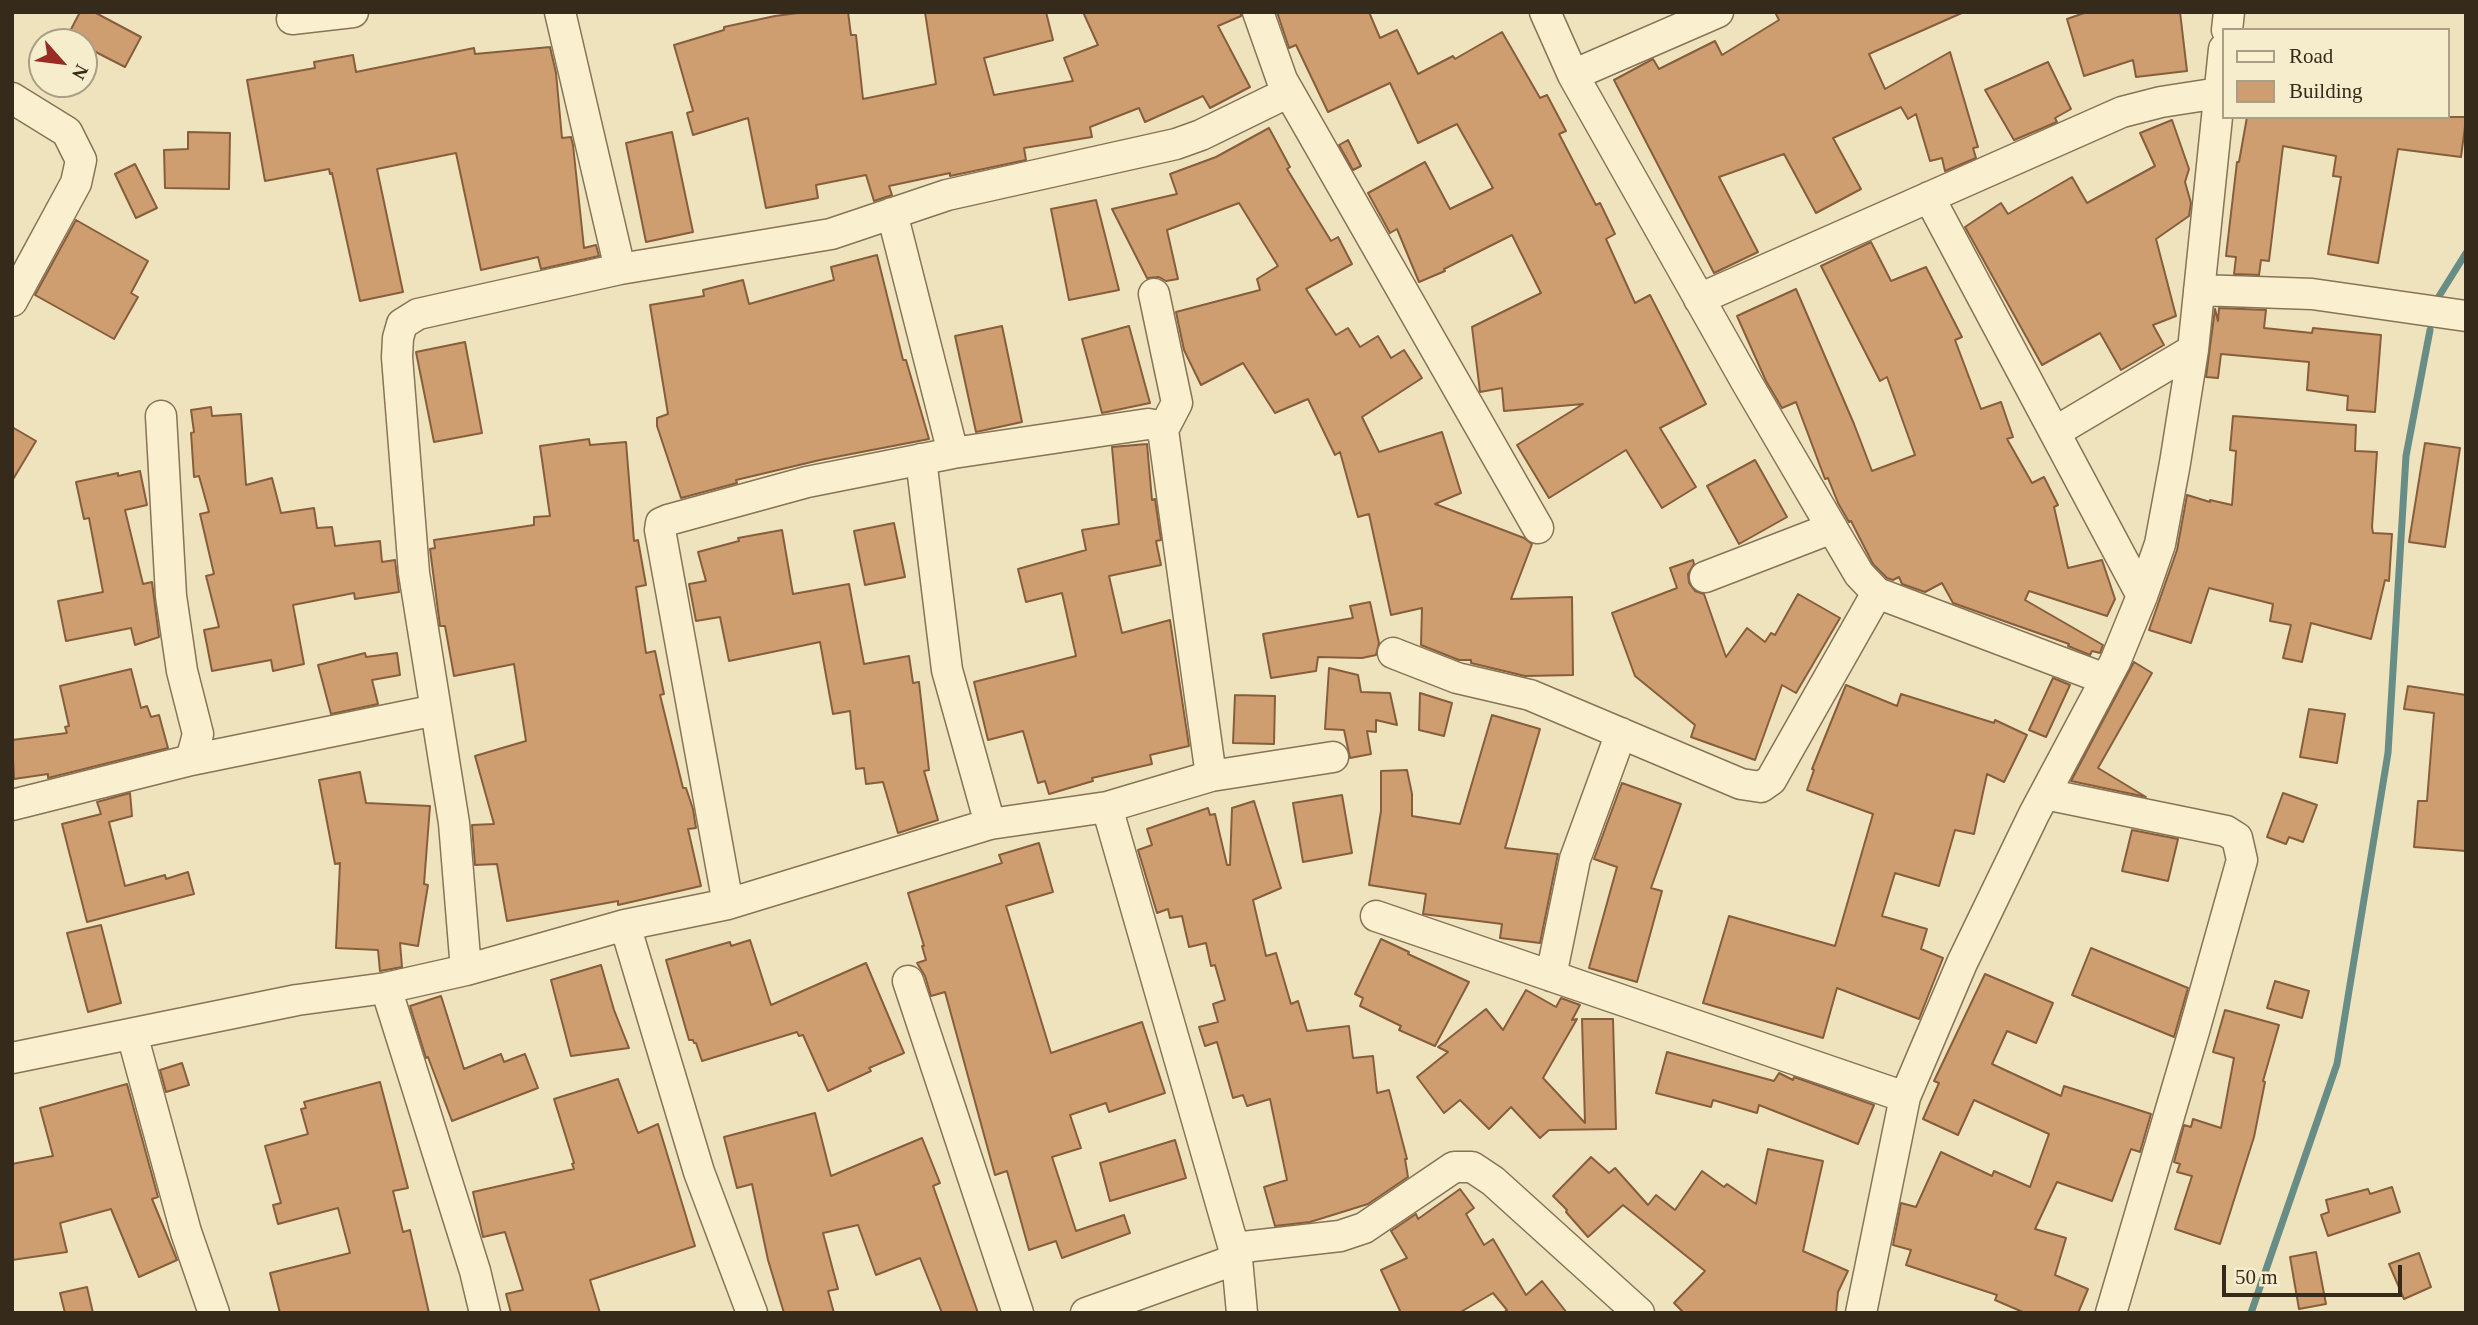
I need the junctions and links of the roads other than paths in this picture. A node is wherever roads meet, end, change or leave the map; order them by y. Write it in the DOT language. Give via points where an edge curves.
graph roads {
  1 [pos="353,12"];
  2 [pos="560,12"];
  3 [pos="1258,12"];
  4 [pos="1545,12"];
  5 [pos="1718,12"];
  6 [pos="292,19"];
  7 [pos="2222,67"];
  8 [pos="1573,75"];
  9 [pos="1289,92"];
  10 [pos="2219,93"];
  11 [pos="12,98"];
  12 [pos="1929,197"];
  13 [pos="892,213"];
  14 [pos="620,269"];
  15 [pos="2199,290"];
  16 [pos="1154,294"];
  17 [pos="1699,299"];
  18 [pos="12,301"];
  19 [pos="2466,316"];
  20 [pos="2193,350"];
  21 [pos="161,416"];
  22 [pos="1163,430"];
  23 [pos="2055,432"];
  24 [pos="953,453"];
  25 [pos="921,459"];
  26 [pos="1538,528"];
  27 [pos="1832,528"];
  28 [pos="1705,576"];
  29 [pos="1877,593"];
  30 [pos="2143,596"];
  31 [pos="1393,653"];
  32 [pos="2105,680"];
  33 [pos="436,710"];
  34 [pos="1621,733"];
  35 [pos="203,749"];
  36 [pos="1332,757"];
  37 [pos="1211,776"];
  38 [pos="2045,794"];
  39 [pos="12,805"];
  40 [pos="1107,807"];
  41 [pos="990,824"];
  42 [pos="728,904"];
  43 [pos="1376,916"];
  44 [pos="625,925"];
  45 [pos="466,970"];
  46 [pos="1550,976"];
  47 [pos="908,981"];
  48 [pos="386,988"];
  49 [pos="132,1034"];
  50 [pos="12,1058"];
  51 [pos="1905,1097"];
  52 [pos="1236,1253"];
  53 [pos="214,1313"];
  54 [pos="485,1313"];
  55 [pos="752,1313"];
  56 [pos="1018,1313"];
  57 [pos="1086,1313"];
  58 [pos="1242,1313"];
  59 [pos="1639,1313"];
  60 [pos="1861,1313"];
  61 [pos="2111,1313"];
  1 -- 6 [label="street"];
  2 -- 14 [label="street"];
  3 -- 9 [label="street"];
  4 -- 8 [label="street"];
  5 -- 8 [label="street"];
  7 -- 10 [label="street"];
  8 -- 17 [label="street"];
  9 -- 13 [label="street" via="1176,144 947,195"];
  9 -- 26 [label="street"];
  10 -- 12 [label="street" via="2122,112"];
  10 -- 15 [label="street"];
  11 -- 18 [label="street" via="67,132 81,160 76,183"];
  12 -- 17 [label="street"];
  12 -- 23 [label="street"];
  13 -- 14 [label="street" via="831,234"];
  13 -- 24 [label="street"];
  14 -- 33 [label="street" via="418,314 402,324 397,358 414,573"];
  15 -- 19 [label="street" via="2312,294"];
  15 -- 20 [label="street"];
  16 -- 22 [label="street" via="1177,403"];
  17 -- 27 [label="street"];
  20 -- 23 [label="street"];
  20 -- 30 [label="street" via="2160,544"];
  21 -- 35 [label="street" via="171,596 182,671"];
  22 -- 24 [label="street" via="1148,424"];
  22 -- 37 [label="street"];
  23 -- 30 [label="street"];
  24 -- 25 [label="street"];
  25 -- 41 [label="street" via="947,670"];
  25 -- 42 [label="street" via="807,482 661,523"];
  27 -- 28 [label="street"];
  27 -- 29 [label="street" via="1859,574"];
  29 -- 32 [label="street"];
  29 -- 34 [label="street" via="1771,780 1761,787 1741,784"];
  30 -- 32 [label="street"];
  31 -- 34 [label="street" via="1457,678 1531,695"];
  32 -- 38 [label="street"];
  33 -- 35 [label="street"];
  33 -- 45 [label="street" via="454,823"];
  34 -- 46 [label="street" via="1574,859"];
  35 -- 39 [label="street"];
  36 -- 37 [label="street"];
  37 -- 40 [label="street"];
  38 -- 51 [label="street" via="1962,963"];
  38 -- 61 [label="street" via="2226,831 2237,838 2242,860"];
  40 -- 41 [label="street"];
  40 -- 52 [label="street"];
  41 -- 42 [label="street"];
  42 -- 44 [label="street"];
  43 -- 46 [label="street"];
  44 -- 45 [label="street"];
  44 -- 55 [label="street" via="699,1172"];
  45 -- 48 [label="street"];
  46 -- 51 [label="street"];
  47 -- 56 [label="street"];
  48 -- 49 [label="street" via="297,1000"];
  48 -- 54 [label="street"];
  49 -- 50 [label="street"];
  49 -- 53 [label="street" via="186,1232"];
  51 -- 60 [label="street"];
  52 -- 57 [label="street"];
  52 -- 58 [label="street"];
  52 -- 59 [label="street" via="1364,1228 1454,1167 1472,1167"];
}
